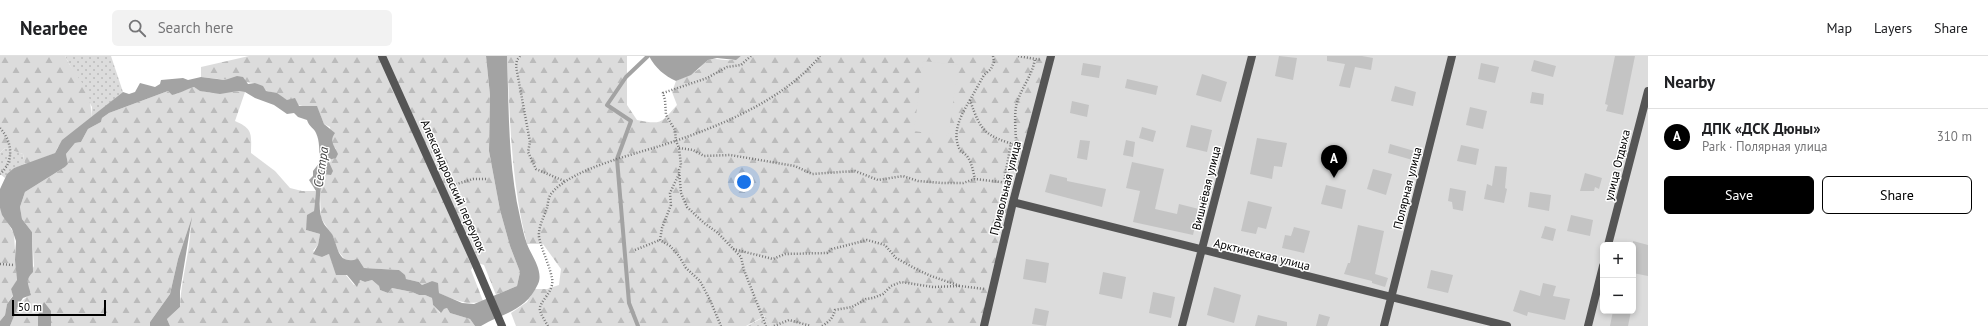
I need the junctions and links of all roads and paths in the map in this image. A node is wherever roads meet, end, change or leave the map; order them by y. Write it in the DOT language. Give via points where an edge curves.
graph roads {
  1 [pos="382,56"];
  2 [pos="520,56"];
  3 [pos="751,56"];
  4 [pos="820,56"];
  5 [pos="993,56"];
  6 [pos="1018,56"];
  7 [pos="1252,56"];
  8 [pos="1452,56"];
  9 [pos="1035,58"];
  10 [pos="1051,59"];
  11 [pos="1648,91"];
  12 [pos="970,100"];
  13 [pos="0,128"];
  14 [pos="676,141"];
  15 [pos="1011,144"];
  16 [pos="1016,145"];
  17 [pos="679,148"];
  18 [pos="1027,148"];
  19 [pos="0,174"];
  20 [pos="679,174"];
  21 [pos="488,179"];
  22 [pos="975,179"];
  23 [pos="564,181"];
  24 [pos="1004,182"];
  25 [pos="1017,187"];
  26 [pos="441,188"];
  27 [pos="1013,202"];
  28 [pos="660,240"];
  29 [pos="1609,242"];
  30 [pos="732,248"];
  31 [pos="635,250"];
  32 [pos="1202,251"];
  33 [pos="0,264"];
  34 [pos="14,265"];
  35 [pos="1600,278"];
  36 [pos="960,286"];
  37 [pos="993,291"];
  38 [pos="1392,298"];
  39 [pos="502,326"];
  40 [pos="548,326"];
  41 [pos="721,326"];
  42 [pos="766,326"];
  43 [pos="774,326"];
  44 [pos="811,326"];
  45 [pos="822,326"];
  46 [pos="984,326"];
  47 [pos="1182,326"];
  48 [pos="1384,326"];
  49 [pos="1507,326"];
  50 [pos="1588,326"];
  1 -- 26 [label="street, Александровский переулок"];
  2 -- 23 [label="path" via="516,66 530,142 528,152 536,170"];
  3 -- 14 [label="path" via="741,65 727,67 707,78 662,93 666,115 675,130"];
  4 -- 14 [label="path" via="792,83 750,109"];
  5 -- 12 [label="path" via="991,69 984,75"];
  6 -- 9 [label="path"];
  7 -- 32 [label="street, Вишнёвая улица"];
  8 -- 38 [label="street, Полярная улица"];
  9 -- 10 [label="path"];
  9 -- 16 [label="path" via="1034,69 1026,81 1016,107"];
  10 -- 18 [label="street, Привольная улица"];
  11 -- 29 [label="street, улица Отдыха"];
  12 -- 15 [label="path" via="978,123 986,132 995,139"];
  12 -- 22 [label="path" via="959,118 956,134 960,150 972,165"];
  13 -- 19 [label="path" via="9,142 11,152"];
  14 -- 17 [label="path"];
  14 -- 23 [label="path" via="617,159"];
  15 -- 16 [label="path"];
  15 -- 24 [label="path"];
  16 -- 18 [label="path"];
  17 -- 20 [label="path"];
  17 -- 22 [label="path" via="693,150 704,156 730,155 795,166 812,174 855,171 878,180 903,176 918,181 943,183 963,183"];
  18 -- 25 [label="street, Привольная улица"];
  20 -- 28 [label="path" via="670,193 671,205"];
  20 -- 30 [label="path" via="681,193 687,207 718,232"];
  21 -- 26 [label="path" via="473,179"];
  22 -- 24 [label="path"];
  23 -- 40 [label="path" via="550,195 539,236 553,283 548,296 540,306"];
  24 -- 25 [label="path"];
  25 -- 27 [label="street, Привольная улица"];
  26 -- 39 [label="street, Александровский переулок"];
  27 -- 32 [label="street, Арктическая улица"];
  27 -- 37 [label="street, Привольная улица"];
  28 -- 31 [label="path"];
  28 -- 41 [label="path" via="670,246 686,268 700,281"];
  30 -- 36 [label="path" via="773,259 785,254 827,253 832,249 867,240 885,245 896,258 916,269"];
  30 -- 42 [label="path" via="741,257"];
  32 -- 38 [label="street, Арктическая улица"];
  32 -- 47 [label="street, Вишнёвая улица"];
  33 -- 34 [label="path"];
  35 -- 50 [label="street"];
  36 -- 37 [label="path"];
  36 -- 45 [label="path" via="934,288 901,282 878,296 866,298 852,307 835,310 830,321"];
  37 -- 46 [label="street, Привольная улица"];
  38 -- 48 [label="street, Полярная улица"];
  38 -- 49 [label="street, Арктическая улица"];
  43 -- 44 [label="path" via="789,320"];
}
